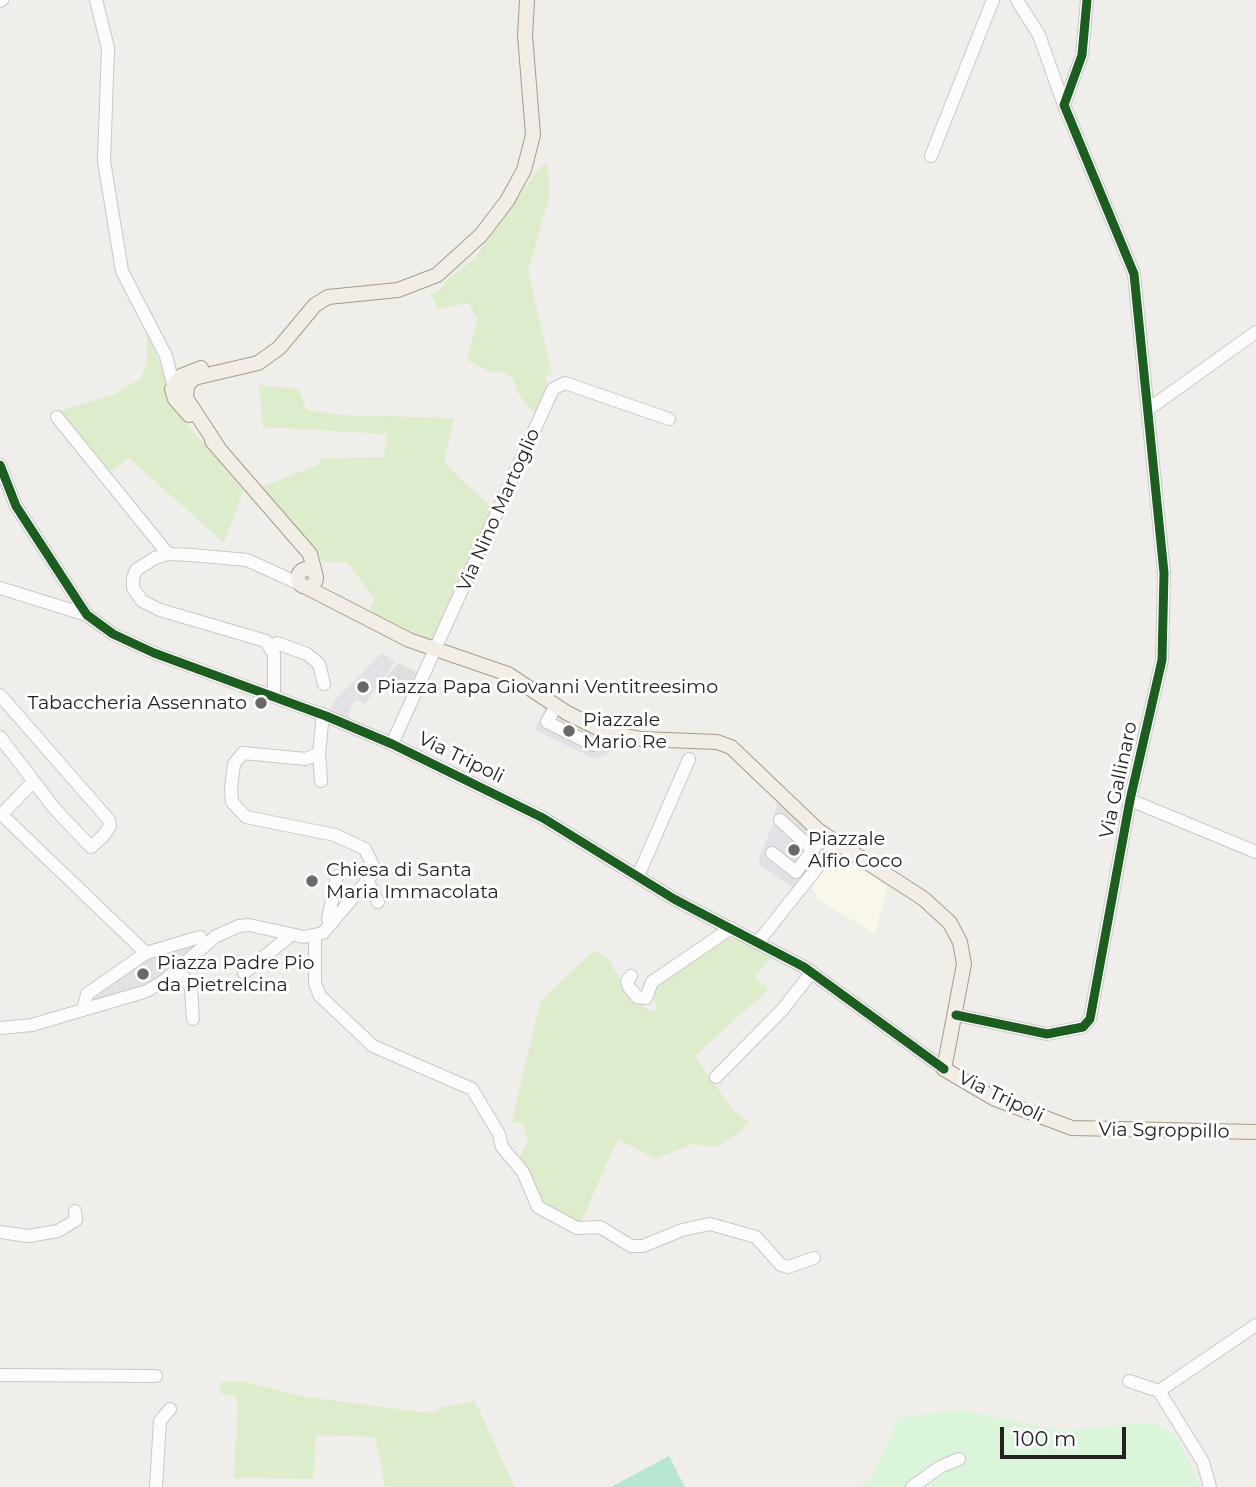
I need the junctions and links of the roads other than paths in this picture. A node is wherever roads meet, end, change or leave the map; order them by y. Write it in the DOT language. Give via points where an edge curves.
graph roads {
  1 [pos="96,0"];
  2 [pos="527,0"];
  3 [pos="993,0"];
  4 [pos="1017,0"];
  5 [pos="1087,0"];
  6 [pos="1064,105"];
  7 [pos="932,156"];
  8 [pos="1256,332"];
  9 [pos="237,369"];
  10 [pos="177,380"];
  11 [pos="1150,408"];
  12 [pos="57,416"];
  13 [pos="669,419"];
  14 [pos="209,433"];
  15 [pos="218,447"];
  16 [pos="0,465"];
  17 [pos="168,554"];
  18 [pos="308,579"];
  19 [pos="0,588"];
  20 [pos="87,615"];
  21 [pos="271,647"];
  22 [pos="436,650"];
  23 [pos="324,684"];
  24 [pos="274,696"];
  25 [pos="3,705"];
  26 [pos="323,715"];
  27 [pos="0,737"];
  28 [pos="392,744"];
  29 [pos="319,753"];
  30 [pos="689,759"];
  31 [pos="321,780"];
  32 [pos="34,781"];
  33 [pos="1130,800"];
  34 [pos="1,813"];
  35 [pos="779,820"];
  36 [pos="830,839"];
  37 [pos="813,850"];
  38 [pos="1256,852"];
  39 [pos="772,853"];
  40 [pos="337,876"];
  41 [pos="638,876"];
  42 [pos="367,880"];
  43 [pos="378,902"];
  44 [pos="331,923"];
  45 [pos="731,928"];
  46 [pos="291,935"];
  47 [pos="200,937"];
  48 [pos="315,937"];
  49 [pos="758,942"];
  50 [pos="146,953"];
  51 [pos="178,969"];
  52 [pos="812,972"];
  53 [pos="244,973"];
  54 [pos="631,976"];
  55 [pos="83,1010"];
  56 [pos="956,1015"];
  57 [pos="193,1019"];
  58 [pos="0,1028"];
  59 [pos="944,1069"];
  60 [pos="716,1077"];
  61 [pos="1072,1128"];
  62 [pos="1256,1132"];
  63 [pos="75,1211"];
  64 [pos="0,1231"];
  65 [pos="814,1258"];
  66 [pos="1256,1325"];
  67 [pos="0,1374"];
  68 [pos="156,1376"];
  69 [pos="1129,1381"];
  70 [pos="1159,1391"];
  71 [pos="170,1409"];
  72 [pos="959,1459"];
  73 [pos="156,1487"];
  74 [pos="912,1487"];
  75 [pos="1210,1487"];
  1 -- 10 [label="street" via="108,48 104,161 122,271"];
  2 -- 9 [label="main road" via="525,35 533,135 524,170 502,208 437,275 398,290 335,294 323,299 279,348 258,363"];
  3 -- 7 [label="street"];
  4 -- 6 [label="street, Via Gallinaro" via="1039,35"];
  5 -- 6 [label="street" via="1082,55"];
  6 -- 11 [label="street, Via Gallinaro" via="1134,274"];
  8 -- 11 [label="street"];
  9 -- 10 [label="main road" via="204,368"];
  9 -- 14 [label="main road" via="201,375 187,386 187,402"];
  10 -- 14 [label="street" via="182,401"];
  10 -- 15 [label="main road" via="175,399"];
  11 -- 33 [label="street, Via Gallinaro" via="1164,628 1158,684"];
  12 -- 17 [label="street"];
  13 -- 22 [label="street, Via Nino Martoglio" via="565,383 553,389"];
  14 -- 15 [label="main road"];
  15 -- 18 [label="main road" via="313,559"];
  16 -- 20 [label="street, Via Tripoli" via="16,506"];
  17 -- 18 [label="street" via="247,560"];
  17 -- 21 [label="street" via="136,570 133,588 142,601 262,638"];
  18 -- 22 [label="main road" via="338,603"];
  19 -- 20 [label="street"];
  20 -- 24 [label="street, Via Tripoli" via="113,634 154,653"];
  21 -- 23 [label="street" via="277,643 307,654 319,664"];
  21 -- 24 [label="street" via="276,663"];
  22 -- 28 [label="street, Via Nino Martoglio"];
  22 -- 36 [label="main road" via="508,674 556,706 612,734 731,747"];
  24 -- 26 [label="street, Via Tripoli"];
  25 -- 32 [label="street" via="110,826 91,846"];
  26 -- 28 [label="street, Via Tripoli"];
  26 -- 29 [label="street"];
  27 -- 32 [label="street"];
  28 -- 41 [label="street, Via Tripoli" via="543,818"];
  29 -- 31 [label="street"];
  29 -- 42 [label="street" via="306,759 243,753 233,764 232,802 246,817 359,843 374,868"];
  30 -- 41 [label="street"];
  32 -- 34 [label="street"];
  33 -- 38 [label="street"];
  33 -- 56 [label="street, Via Gallinaro" via="1090,1019 1083,1027 1047,1034"];
  34 -- 50 [label="street"];
  35 -- 37 [label="street"];
  36 -- 37 [label="street"];
  36 -- 49 [label="street"];
  36 -- 56 [label="main road" via="924,899 950,923 963,954"];
  37 -- 39 [label="street" via="796,872"];
  40 -- 44 [label="street"];
  41 -- 45 [label="street, Via Tripoli"];
  42 -- 43 [label="street"];
  42 -- 44 [label="street"];
  44 -- 48 [label="street"];
  45 -- 49 [label="street, Via Tripoli"];
  45 -- 54 [label="street" via="652,982 646,998 637,997 629,987"];
  46 -- 48 [label="street"];
  46 -- 51 [label="street" via="239,926 211,940"];
  46 -- 53 [label="street"];
  47 -- 50 [label="street"];
  48 -- 65 [label="street" via="315,983 320,996 373,1046 472,1089 502,1147 523,1171 538,1207 577,1228 600,1227 631,1247 710,1224 756,1237 780,1265 788,1267"];
  49 -- 52 [label="street, Via Tripoli"];
  50 -- 55 [label="street" via="87,994"];
  51 -- 55 [label="street" via="147,991"];
  51 -- 57 [label="street" via="191,988"];
  52 -- 59 [label="street, Via Tripoli"];
  52 -- 60 [label="street" via="783,1009"];
  55 -- 58 [label="street" via="20,1028"];
  56 -- 59 [label="main road"];
  59 -- 61 [label="main road, Via Tripoli" via="995,1099"];
  61 -- 62 [label="main road, Via Sgroppillo"];
  63 -- 64 [label="street" via="76,1220 58,1231 28,1236"];
  66 -- 70 [label="street"];
  67 -- 68 [label="street"];
  69 -- 70 [label="street"];
  70 -- 75 [label="street" via="1203,1462"];
  71 -- 73 [label="street" via="160,1421"];
  72 -- 74 [label="street"];
}
